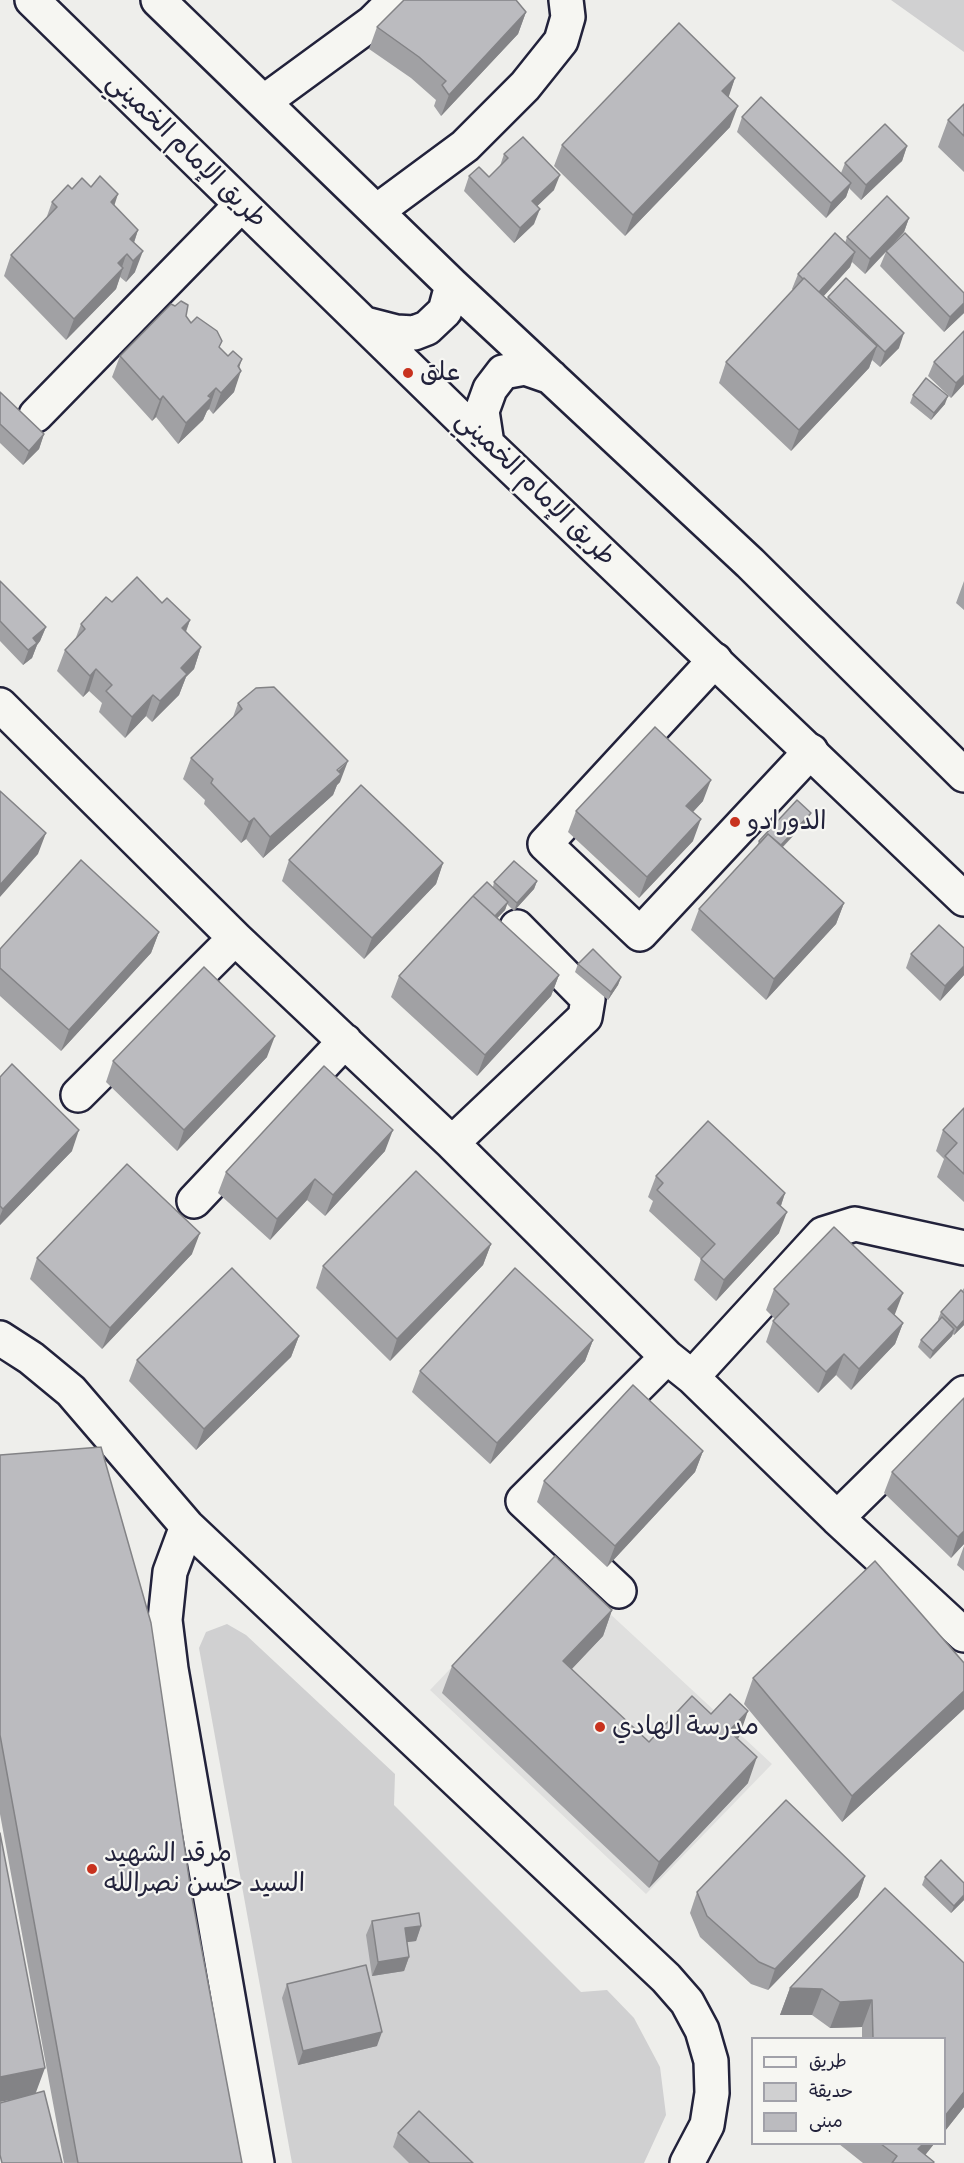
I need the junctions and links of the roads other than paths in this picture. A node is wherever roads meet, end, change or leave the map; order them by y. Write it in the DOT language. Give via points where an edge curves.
graph roads {
  1 [pos="32,0"];
  2 [pos="158,0"];
  3 [pos="395,0"];
  4 [pos="566,0"];
  5 [pos="265,101"];
  6 [pos="241,205"];
  7 [pos="377,211"];
  8 [pos="452,285"];
  9 [pos="365,324"];
  10 [pos="551,377"];
  11 [pos="36,416"];
  12 [pos="487,444"];
  13 [pos="715,660"];
  14 [pos="0,705"];
  15 [pos="811,751"];
  16 [pos="964,775"];
  17 [pos="964,899"];
  18 [pos="517,927"];
  19 [pos="235,938"];
  20 [pos="345,1041"];
  21 [pos="78,1095"];
  22 [pos="452,1143"];
  23 [pos="194,1201"];
  24 [pos="964,1248"];
  25 [pos="0,1338"];
  26 [pos="667,1357"];
  27 [pos="692,1377"];
  28 [pos="964,1393"];
  29 [pos="837,1518"];
  30 [pos="187,1526"];
  31 [pos="619,1591"];
  32 [pos="964,1635"];
  33 [pos="258,2163"];
  34 [pos="687,2163"];
  1 -- 6 [label="main road, طريق الإمام الخميني"];
  2 -- 5 [label="main road"];
  3 -- 5 [label="main road" via="373,22"];
  4 -- 7 [label="main road" via="568,17 561,41 525,86 465,146"];
  5 -- 7 [label="main road"];
  6 -- 9 [label="main road, طريق الإمام الخميني"];
  6 -- 11 [label="main road"];
  7 -- 8 [label="main road"];
  8 -- 9 [label="main road" via="444,311 428,328 414,333 396,332"];
  8 -- 10 [label="main road"];
  9 -- 12 [label="main road, طريق الإمام الخميني"];
  10 -- 12 [label="main road" via="525,369 503,372 490,389 482,411"];
  10 -- 16 [label="main road" via="750,563"];
  12 -- 13 [label="main road, طريق الإمام الخميني"];
  13 -- 15 [label="main road, طريق الإمام الخميني"];
  13 -- 15 [label="main road" via="545,844 640,934"];
  14 -- 19 [label="main road"];
  15 -- 17 [label="main road, طريق الإمام الخميني"];
  18 -- 22 [label="main road" via="588,999 585,1017"];
  19 -- 20 [label="main road"];
  19 -- 21 [label="main road"];
  20 -- 22 [label="main road"];
  20 -- 23 [label="main road"];
  22 -- 26 [label="main road"];
  24 -- 27 [label="main road" via="855,1224 823,1234"];
  25 -- 30 [label="main road" via="71,1391"];
  26 -- 27 [label="main road"];
  26 -- 31 [label="main road" via="523,1501"];
  27 -- 29 [label="main road"];
  28 -- 29 [label="main road"];
  29 -- 32 [label="main road"];
  30 -- 33 [label="main road" via="170,1572 165,1620"];
  30 -- 34 [label="main road" via="687,2002 702,2030 711,2061 712,2093 707,2125"];
}
